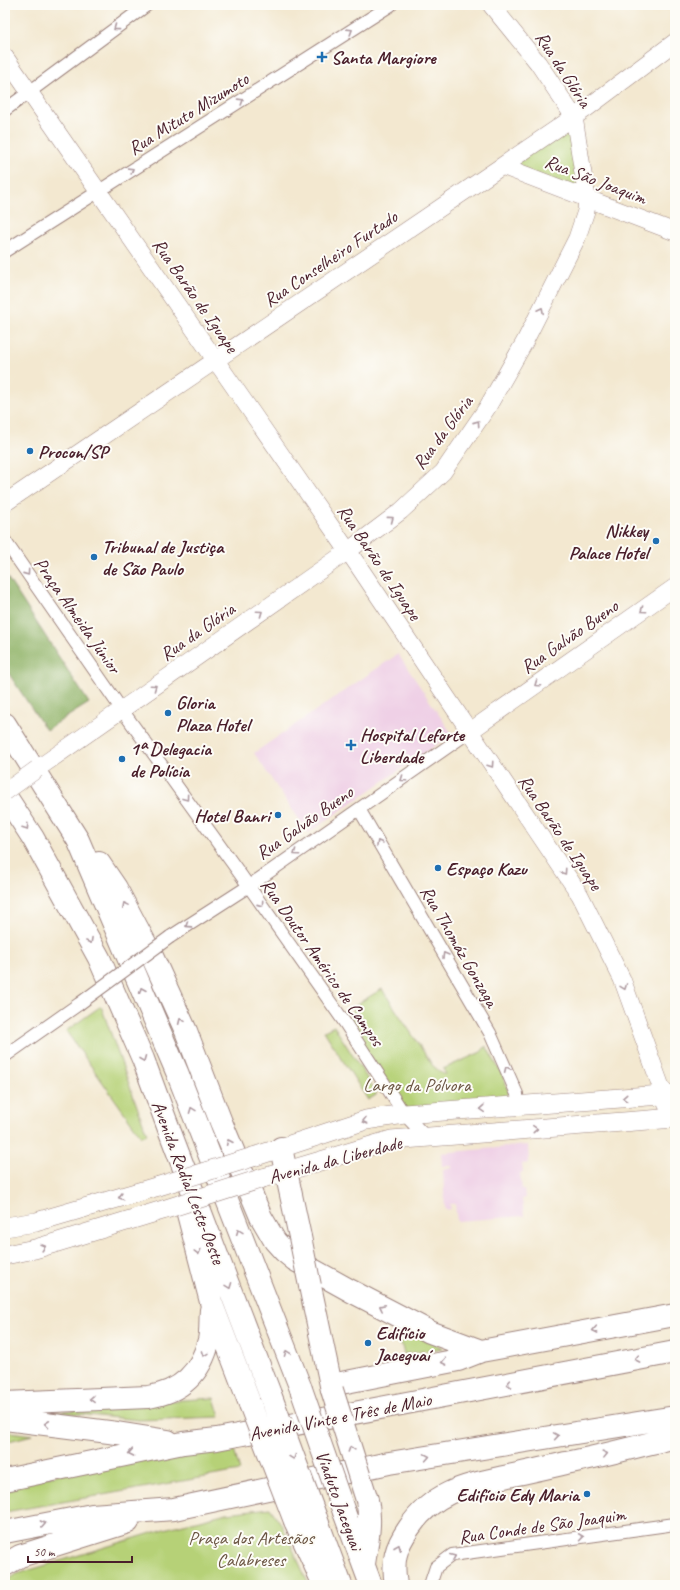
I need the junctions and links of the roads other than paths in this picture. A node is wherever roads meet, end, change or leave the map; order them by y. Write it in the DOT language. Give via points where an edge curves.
graph roads {
  1 [pos="147,5"];
  2 [pos="391,5"];
  3 [pos="491,5"];
  4 [pos="675,42"];
  5 [pos="5,57"];
  6 [pos="553,84"];
  7 [pos="29,92"];
  8 [pos="600,99"];
  9 [pos="5,110"];
  10 [pos="574,117"];
  11 [pos="502,166"];
  12 [pos="98,191"];
  13 [pos="587,198"];
  14 [pos="675,232"];
  15 [pos="5,250"];
  16 [pos="216,360"];
  17 [pos="5,503"];
  18 [pos="5,541"];
  19 [pos="348,551"];
  20 [pos="675,587"];
  21 [pos="122,710"];
  22 [pos="5,724"];
  23 [pos="469,732"];
  24 [pos="5,793"];
  25 [pos="359,809"];
  26 [pos="78,840"];
  27 [pos="249,886"];
  28 [pos="5,1056"];
  29 [pos="670,1094"];
  30 [pos="518,1106"];
  31 [pos="404,1114"];
  32 [pos="673,1118"];
  33 [pos="170,1132"];
  34 [pos="426,1137"];
  35 [pos="281,1148"];
  36 [pos="286,1171"];
  37 [pos="5,1227"];
  38 [pos="5,1255"];
  39 [pos="211,1302"];
  40 [pos="675,1315"];
  41 [pos="481,1351"];
  42 [pos="675,1352"];
  43 [pos="331,1387"];
  44 [pos="301,1389"];
  45 [pos="5,1403"];
  46 [pos="675,1417"];
  47 [pos="5,1419"];
  48 [pos="675,1437"];
  49 [pos="183,1443"];
  50 [pos="5,1480"];
  51 [pos="174,1509"];
  52 [pos="306,1519"];
  53 [pos="675,1524"];
  54 [pos="5,1532"];
  55 [pos="5,1565"];
  56 [pos="367,1575"];
  57 [pos="324,1585"];
  58 [pos="341,1585"];
  59 [pos="396,1585"];
  60 [pos="430,1585"];
  1 -- 7 [label="street, one-way"];
  12 -- 2 [label="street, Rua Mituto Mizumoto, one-way"];
  3 -- 6 [label="street, Rua da Glória"];
  4 -- 8 [label="street, Rua Conselheiro Furtado"];
  5 -- 7 [label="street, Rua Barão de Iguape"];
  6 -- 8 [label="street" via="572,96"];
  6 -- 10 [label="street, Rua da Glória"];
  7 -- 9 [label="street"];
  7 -- 12 [label="street, Rua Barão de Iguape"];
  8 -- 10 [label="street, Rua Conselheiro Furtado"];
  10 -- 11 [label="street, Rua Conselheiro Furtado"];
  10 -- 13 [label="street, Rua da Glória"];
  11 -- 13 [label="street, Rua São Joaquim"];
  11 -- 16 [label="street, Rua Conselheiro Furtado"];
  12 -- 15 [label="street, Rua Mituto Mizumoto"];
  12 -- 16 [label="street, Rua Barão de Iguape"];
  13 -- 14 [label="street, Rua São Joaquim"];
  19 -- 13 [label="street, Rua da Glória, one-way" via="401,511 443,472 487,408 524,343 577,238 586,212"];
  16 -- 17 [label="street, Rua Conselheiro Furtado"];
  16 -- 19 [label="street, Rua Barão de Iguape"];
  18 -- 21 [label="street, Praça Almeida Júnior, one-way"];
  21 -- 19 [label="street, Rua da Glória, one-way"];
  19 -- 23 [label="street, Rua Barão de Iguape"];
  20 -- 23 [label="street, Rua Galvão Bueno, one-way"];
  21 -- 24 [label="street, Rua da Glória, bridge"];
  21 -- 27 [label="street, Rua Doutor Américo de Campos, one-way"];
  22 -- 26 [label="highway, Avenida Radial Leste-Oeste"];
  23 -- 25 [label="street, Rua Galvão Bueno, one-way"];
  23 -- 29 [label="street, Rua Barão de Iguape, one-way" via="580,895 622,979"];
  24 -- 33 [label="highway, Avenida Radial Leste-Oeste, one-way" via="34,838 99,958 143,1059"];
  25 -- 27 [label="street, Rua Galvão Bueno, one-way"];
  30 -- 25 [label="street, Rua Thomáz Gonzaga, one-way" via="517,1094 490,1033"];
  41 -- 26 [label="highway, one-way" via="430,1332 351,1291 295,1260 275,1241 261,1217 186,1031 151,954 116,888 99,862"];
  44 -- 26 [label="highway, Avenida Radial Leste-Oeste, one-way" via="177,1072"];
  27 -- 28 [label="street, Rua Galvão Bueno, one-way, bridge" via="170,937"];
  27 -- 31 [label="street, Rua Doutor Américo de Campos, one-way" via="345,1022"];
  29 -- 30 [label="main road, Avenida da Liberdade, one-way"];
  29 -- 32 [label="street, Rua Barão de Iguape"];
  30 -- 31 [label="main road, Avenida da Liberdade, one-way"];
  31 -- 34 [label="street, Rua Doutor Américo de Campos"];
  31 -- 35 [label="main road, Avenida da Liberdade, one-way" via="366,1120"];
  34 -- 32 [label="main road, Avenida da Liberdade, one-way"];
  33 -- 39 [label="highway, one-way"];
  33 -- 52 [label="highway, Avenida Radial Leste-Oeste, one-way, bridge" via="270,1394"];
  34 -- 36 [label="main road, Avenida da Liberdade" via="391,1140"];
  35 -- 36 [label="highway"];
  35 -- 37 [label="main road, Avenida da Liberdade, one-way, bridge" via="36,1222"];
  38 -- 36 [label="main road, Avenida da Liberdade, one-way, bridge" via="35,1249"];
  36 -- 43 [label="highway, bridge"];
  39 -- 45 [label="highway, one-way" via="209,1339 202,1359 185,1382 174,1390 162,1395"];
  39 -- 52 [label="highway, bridge" via="250,1404"];
  40 -- 41 [label="highway, one-way"];
  41 -- 43 [label="highway, one-way" via="458,1360"];
  42 -- 49 [label="highway, Avenida Vinte e Três de Maio, one-way" via="217,1439"];
  56 -- 43 [label="highway, one-way, bridge" via="367,1500"];
  44 -- 56 [label="highway, Viaduto Jaceguai, bridge"];
  51 -- 46 [label="highway, one-way" via="389,1464"];
  49 -- 47 [label="highway, one-way"];
  59 -- 48 [label="highway, one-way" via="394,1563 402,1538 426,1507 441,1496 477,1483"];
  49 -- 50 [label="highway, Avenida Vinte e Três de Maio, one-way"];
  54 -- 51 [label="highway, one-way" via="92,1515"];
  51 -- 55 [label="highway" via="20,1556"];
  52 -- 57 [label="highway"];
  52 -- 58 [label="highway, Avenida Radial Leste-Oeste"];
  60 -- 53 [label="street, Rua Conde de São Joaquim, one-way" via="436,1567 452,1555"];
}
